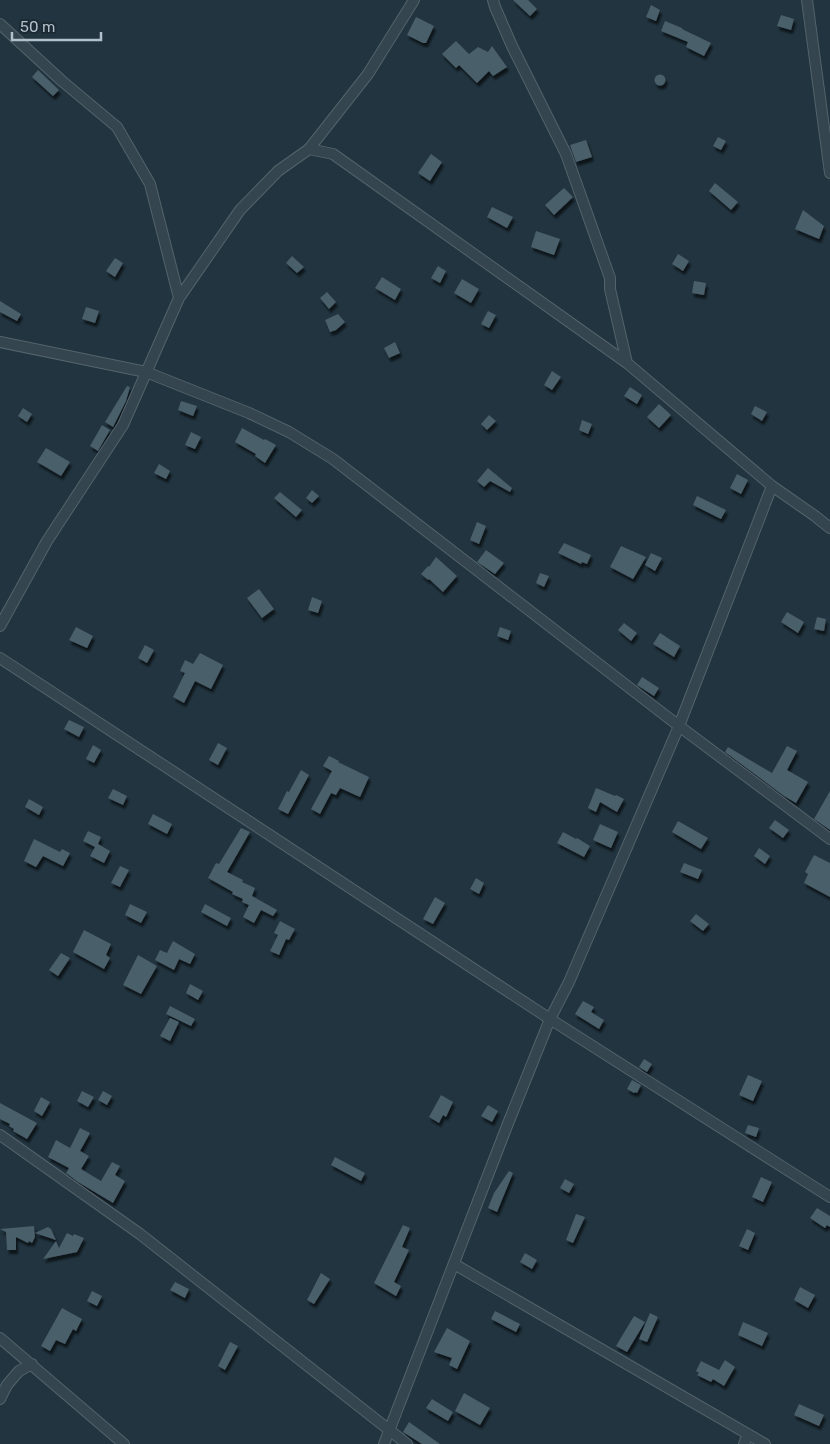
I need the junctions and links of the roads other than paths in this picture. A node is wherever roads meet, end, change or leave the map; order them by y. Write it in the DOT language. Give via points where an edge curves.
graph roads {
  1 [pos="414,0"];
  2 [pos="493,0"];
  3 [pos="807,0"];
  4 [pos="0,24"];
  5 [pos="309,149"];
  6 [pos="830,172"];
  7 [pos="179,298"];
  8 [pos="0,342"];
  9 [pos="628,363"];
  10 [pos="146,372"];
  11 [pos="772,486"];
  12 [pos="830,528"];
  13 [pos="0,626"];
  14 [pos="0,658"];
  15 [pos="679,726"];
  16 [pos="830,839"];
  17 [pos="550,1019"];
  18 [pos="0,1135"];
  19 [pos="830,1197"];
  20 [pos="454,1264"];
  21 [pos="0,1338"];
  22 [pos="32,1364"];
  23 [pos="0,1399"];
  24 [pos="389,1430"];
  25 [pos="746,1439"];
  26 [pos="124,1444"];
  27 [pos="384,1444"];
  28 [pos="407,1444"];
  29 [pos="765,1444"];
  1 -- 5 [label="street" via="368,74"];
  2 -- 9 [label="street" via="512,46 566,154 610,278"];
  3 -- 6 [label="street"];
  4 -- 7 [label="street" via="62,82 117,127 150,184"];
  5 -- 7 [label="street" via="278,171 240,210"];
  5 -- 9 [label="street" via="333,154"];
  7 -- 10 [label="street"];
  8 -- 10 [label="street"];
  9 -- 11 [label="street"];
  10 -- 13 [label="street" via="123,424 47,541"];
  10 -- 15 [label="street" via="249,413 289,432 333,459"];
  11 -- 12 [label="street"];
  11 -- 15 [label="street"];
  14 -- 17 [label="street"];
  15 -- 16 [label="street"];
  15 -- 17 [label="street"];
  17 -- 19 [label="street"];
  17 -- 20 [label="street"];
  18 -- 24 [label="street" via="140,1234"];
  20 -- 24 [label="street"];
  20 -- 25 [label="street"];
  21 -- 22 [label="street"];
  22 -- 23 [label="street" via="19,1371"];
  22 -- 26 [label="street"];
  24 -- 27 [label="street"];
  24 -- 28 [label="street"];
  25 -- 29 [label="street"];
}
